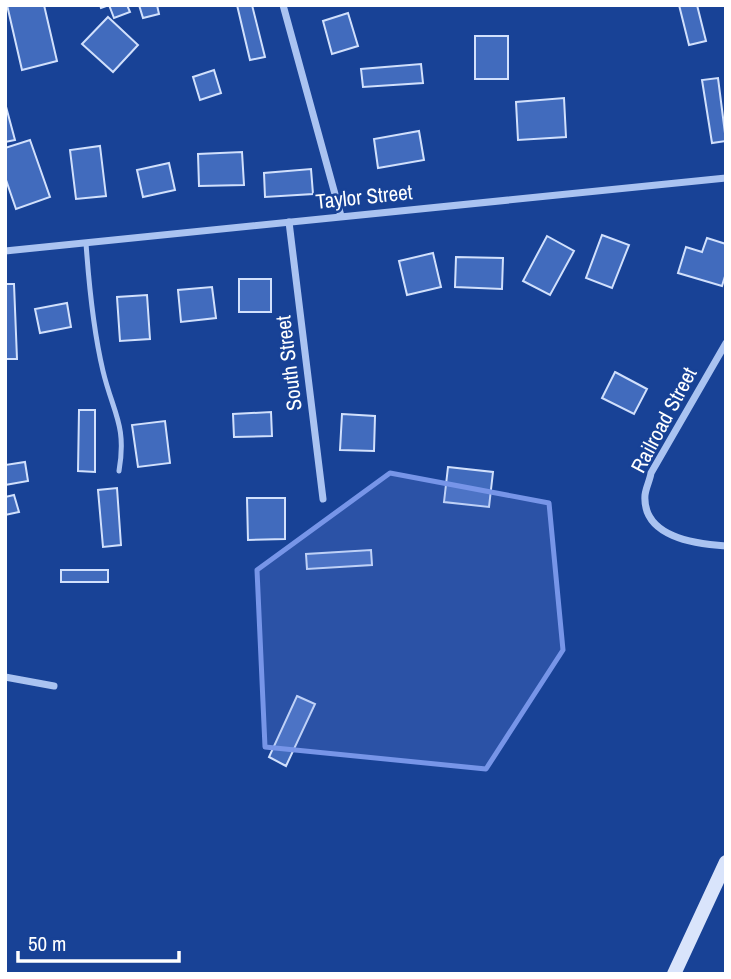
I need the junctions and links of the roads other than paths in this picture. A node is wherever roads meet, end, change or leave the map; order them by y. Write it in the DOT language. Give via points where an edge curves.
graph roads {
  1 [pos="283,5"];
  2 [pos="726,178"];
  3 [pos="341,216"];
  4 [pos="289,222"];
  5 [pos="86,243"];
  6 [pos="5,251"];
  7 [pos="726,343"];
  8 [pos="120,471"];
  9 [pos="323,499"];
  10 [pos="726,546"];
  11 [pos="5,677"];
  12 [pos="54,686"];
  13 [pos="726,862"];
  14 [pos="674,974"];
  1 -- 3 [label="street"];
  2 -- 3 [label="street, Taylor Street"];
  3 -- 4 [label="street, Taylor Street"];
  4 -- 5 [label="street, Taylor Street"];
  4 -- 9 [label="street, South Street"];
  5 -- 6 [label="street, Taylor Street"];
  5 -- 8 [label="lane" via="103,370 122,434"];
  7 -- 10 [label="street, Railroad Street" via="651,473 645,496 650,519 665,533"];
  11 -- 12 [label="street"];
  13 -- 14 [label="street"];
}
